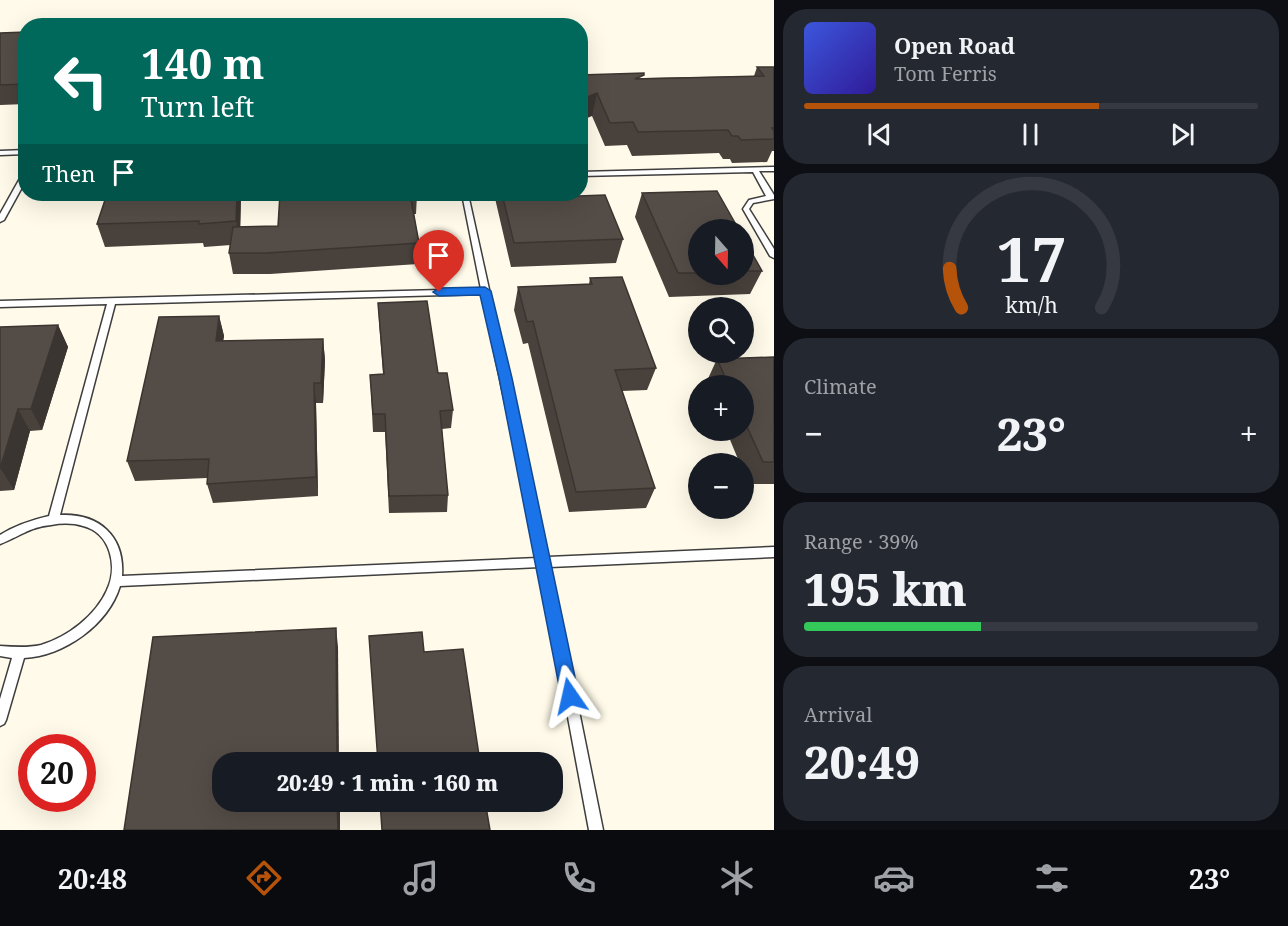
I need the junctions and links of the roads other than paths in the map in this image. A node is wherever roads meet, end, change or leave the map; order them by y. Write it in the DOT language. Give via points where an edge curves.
graph roads {
  1 [pos="18,152"];
  2 [pos="0,153"];
  3 [pos="755,170"];
  4 [pos="774,170"];
  5 [pos="588,174"];
  6 [pos="18,187"];
  7 [pos="772,197"];
  8 [pos="466,201"];
  9 [pos="0,220"];
  10 [pos="774,256"];
  11 [pos="485,291"];
  12 [pos="112,300"];
  13 [pos="0,304"];
  14 [pos="54,518"];
  15 [pos="0,540"];
  16 [pos="774,552"];
  17 [pos="544,562"];
  18 [pos="116,581"];
  19 [pos="0,651"];
  20 [pos="19,654"];
  21 [pos="0,720"];
  22 [pos="596,830"];
  1 -- 2 [label="lane"];
  3 -- 4 [label="lane"];
  3 -- 5 [label="lane"];
  3 -- 7 [label="lane"];
  6 -- 9 [label="lane"];
  7 -- 10 [label="lane" via="751,201 746,209"];
  8 -- 11 [label="lane"];
  11 -- 12 [label="lane"];
  11 -- 17 [label="lane"];
  12 -- 13 [label="lane"];
  12 -- 14 [label="lane"];
  14 -- 15 [label="lane" via="31,523"];
  14 -- 18 [label="lane" via="77,519 96,527 110,541 117,559"];
  16 -- 17 [label="lane"];
  17 -- 18 [label="lane"];
  17 -- 22 [label="lane"];
  18 -- 20 [label="lane" via="107,602 91,622 44,650"];
  19 -- 20 [label="lane"];
  20 -- 21 [label="lane"];
}
